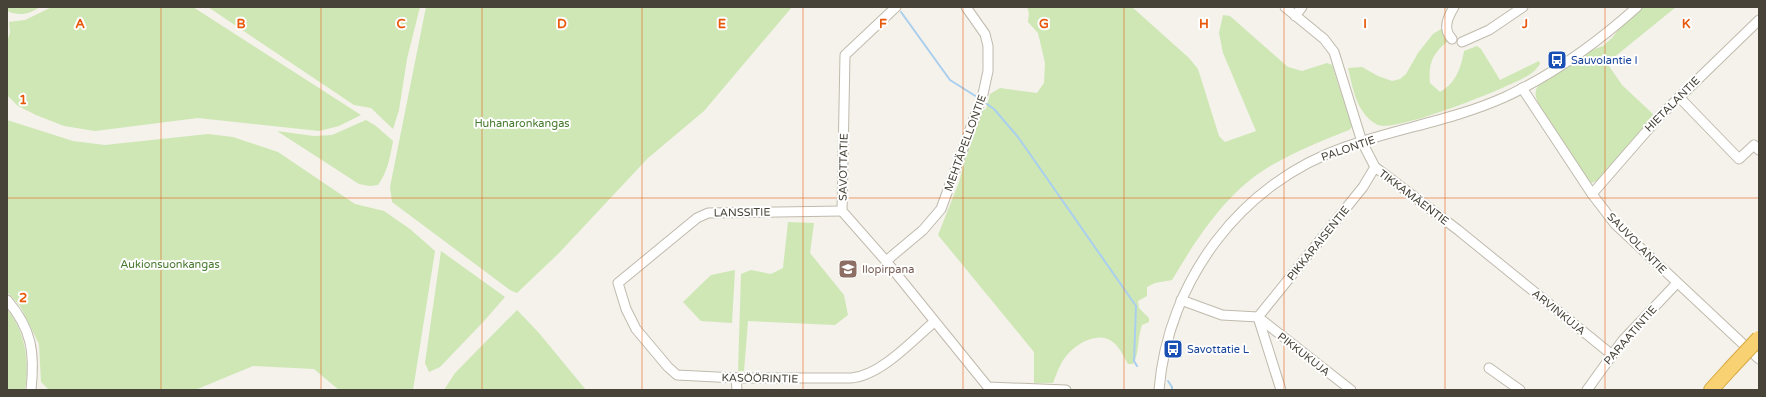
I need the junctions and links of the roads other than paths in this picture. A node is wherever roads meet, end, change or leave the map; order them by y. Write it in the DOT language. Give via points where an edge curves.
graph roads {
  1 [pos="896,7"];
  2 [pos="966,7"];
  3 [pos="1284,7"];
  4 [pos="1302,7"];
  5 [pos="1454,7"];
  6 [pos="1523,7"];
  7 [pos="1637,7"];
  8 [pos="1295,16"];
  9 [pos="1759,20"];
  10 [pos="1452,39"];
  11 [pos="1462,42"];
  12 [pos="1522,88"];
  13 [pos="1678,97"];
  14 [pos="1362,142"];
  15 [pos="1759,150"];
  16 [pos="1375,167"];
  17 [pos="1592,194"];
  18 [pos="842,211"];
  19 [pos="886,261"];
  20 [pos="1508,271"];
  21 [pos="618,283"];
  22 [pos="1677,283"];
  23 [pos="7,300"];
  24 [pos="1181,300"];
  25 [pos="1258,317"];
  26 [pos="934,322"];
  27 [pos="1759,338"];
  28 [pos="1611,354"];
  29 [pos="1759,359"];
  30 [pos="1489,368"];
  31 [pos="736,378"];
  32 [pos="988,388"];
  33 [pos="31,390"];
  34 [pos="737,390"];
  35 [pos="1066,390"];
  36 [pos="1159,390"];
  37 [pos="1281,390"];
  38 [pos="1351,390"];
  39 [pos="1520,390"];
  40 [pos="1587,390"];
  41 [pos="1711,390"];
  1 -- 18 [label="street, SAVOTTATIE" via="845,54"];
  2 -- 19 [label="street, MEHTÄPELLONTIE" via="985,34 988,46 988,71 983,94 941,209 924,230"];
  3 -- 8 [label="street, TIKKAMÄENTIE"];
  4 -- 8 [label="street"];
  5 -- 10 [label="street" via="1447,22 1447,30"];
  6 -- 11 [label="street" via="1489,30"];
  7 -- 12 [label="street, PALONTIE" via="1578,53"];
  8 -- 14 [label="street, TIKKAMÄENTIE" via="1324,39 1334,52"];
  9 -- 13 [label="street, HIETALANTIE"];
  12 -- 14 [label="street, PALONTIE" via="1506,97 1461,114"];
  12 -- 17 [label="street, SAUVOLANTIE"];
  13 -- 15 [label="street" via="1739,159 1754,145"];
  13 -- 17 [label="street, HIETALANTIE" via="1637,140"];
  14 -- 16 [label="street, TIKKAMÄENTIE"];
  14 -- 24 [label="street, PALONTIE" via="1304,165 1253,200 1214,242"];
  16 -- 20 [label="street, TIKKAMÄENTIE"];
  16 -- 25 [label="street, PIKKARAISENTIE" via="1363,188"];
  17 -- 22 [label="street, SAUVOLANTIE" via="1615,224"];
  18 -- 19 [label="street, SAVOTTATIE"];
  18 -- 21 [label="street, LANSSITIE" via="708,213 697,218"];
  19 -- 26 [label="street, SAVOTTATIE"];
  20 -- 28 [label="street, ARVINKUJA"];
  21 -- 31 [label="street, KASÖÖRINTIE" via="626,309 636,329 668,367 678,374"];
  22 -- 28 [label="street, PARAATINTIE"];
  22 -- 29 [label="street, SAUVOLANTIE"];
  23 -- 33 [label="street" via="19,314 32,345"];
  24 -- 25 [label="street" via="1222,315"];
  24 -- 36 [label="street, PALONTIE" via="1170,331"];
  25 -- 37 [label="street"];
  25 -- 38 [label="street, PIKKUKUJA"];
  26 -- 31 [label="street, KASÖÖRINTIE" via="886,362 860,378"];
  26 -- 32 [label="street, SAVOTTATIE"];
  27 -- 41 [label="highway, bridge"];
  28 -- 40 [label="street, PARAATINTIE"];
  30 -- 39 [label="street"];
  31 -- 34 [label="street"];
  32 -- 35 [label="street, SAVOTTATIE"];
}
